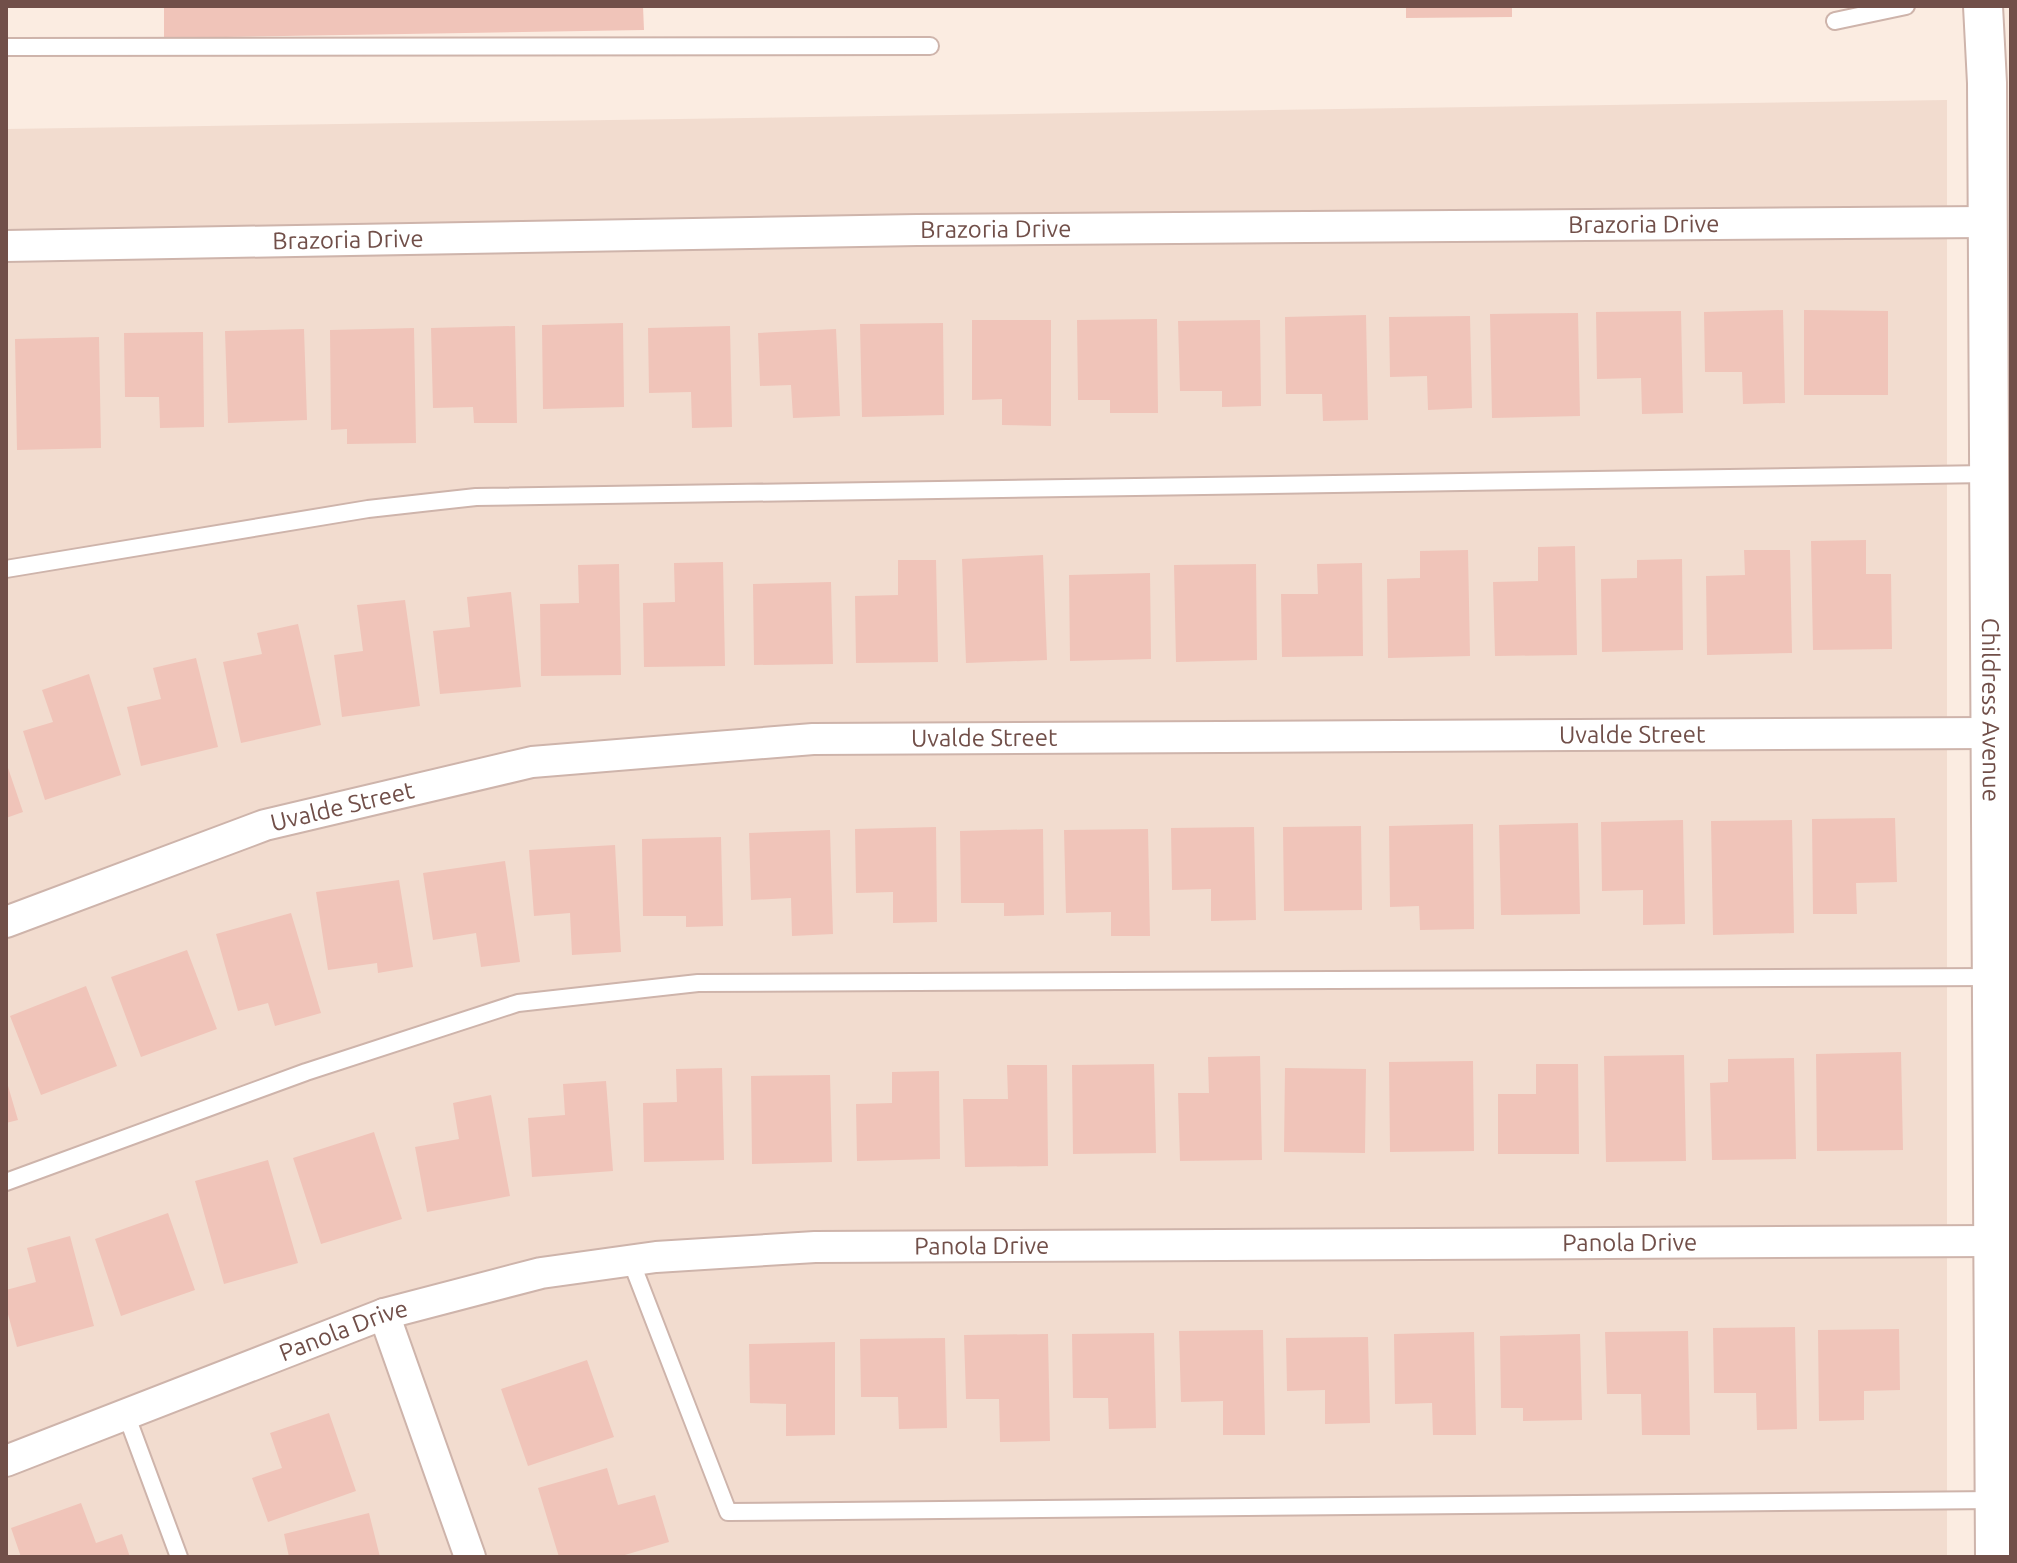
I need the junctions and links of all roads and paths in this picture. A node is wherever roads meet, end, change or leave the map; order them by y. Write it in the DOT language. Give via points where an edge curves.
graph roads {
  1 [pos="1906,6"];
  2 [pos="1983,6"];
  3 [pos="1835,21"];
  4 [pos="930,46"];
  5 [pos="6,47"];
  6 [pos="1986,222"];
  7 [pos="6,246"];
  8 [pos="1988,474"];
  9 [pos="2000,564"];
  10 [pos="6,569"];
  11 [pos="1989,733"];
  12 [pos="6,922"];
  13 [pos="1991,977"];
  14 [pos="2001,1023"];
  15 [pos="6,1182"];
  16 [pos="1993,1241"];
  17 [pos="631,1261"];
  18 [pos="384,1314"];
  19 [pos="126,1414"];
  20 [pos="6,1461"];
  21 [pos="1995,1500"];
  22 [pos="179,1557"];
  23 [pos="470,1557"];
  24 [pos="1995,1557"];
  1 -- 3 [label="lane"];
  2 -- 6 [label="street, Childress Avenue"];
  4 -- 5 [label="lane"];
  6 -- 7 [label="street, Brazoria Drive" via="933,230"];
  6 -- 8 [label="street, Childress Avenue"];
  8 -- 9 [label="street, Childress Avenue"];
  8 -- 10 [label="lane" via="476,497 368,509"];
  9 -- 11 [label="street, Childress Avenue"];
  11 -- 12 [label="street, Uvalde Street" via="813,739 532,762 265,825"];
  11 -- 13 [label="street, Childress Avenue"];
  13 -- 14 [label="street, Childress Avenue"];
  13 -- 15 [label="lane" via="698,983 518,1003 306,1072"];
  14 -- 16 [label="street, Childress Avenue"];
  16 -- 17 [label="street, Panola Drive" via="815,1247"];
  16 -- 21 [label="street, Childress Avenue"];
  17 -- 18 [label="street, Panola Drive" via="541,1273"];
  17 -- 21 [label="lane" via="728,1512"];
  18 -- 19 [label="street, Panola Drive"];
  18 -- 23 [label="street"];
  19 -- 20 [label="street, Panola Drive"];
  19 -- 22 [label="lane"];
  21 -- 24 [label="street, Childress Avenue"];
}
